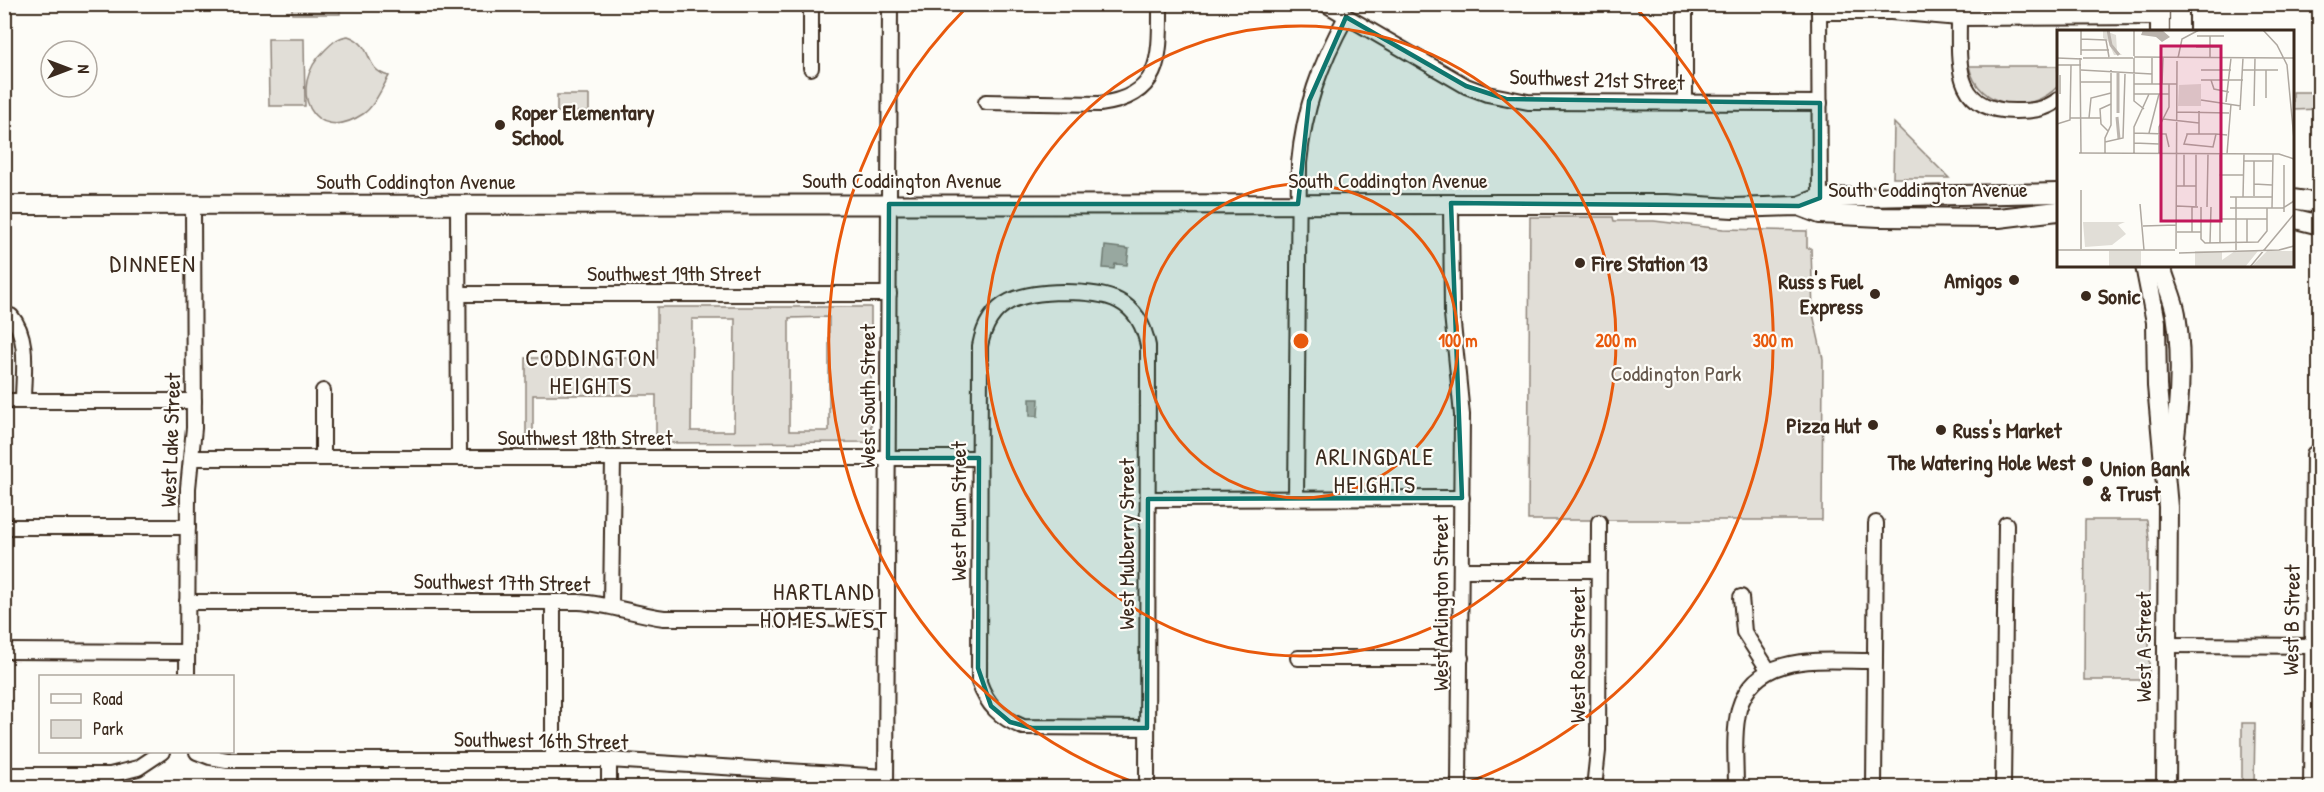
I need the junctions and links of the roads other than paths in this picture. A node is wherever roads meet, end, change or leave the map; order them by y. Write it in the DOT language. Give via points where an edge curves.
graph roads {
  1 [pos="811,4"];
  2 [pos="890,4"];
  3 [pos="1160,4"];
  4 [pos="1325,4"];
  5 [pos="1685,4"];
  6 [pos="2179,4"];
  7 [pos="1819,8"];
  8 [pos="1346,17"];
  9 [pos="1959,18"];
  10 [pos="2160,18"];
  11 [pos="2076,24"];
  12 [pos="2179,30"];
  13 [pos="811,68"];
  14 [pos="2057,101"];
  15 [pos="986,102"];
  16 [pos="1685,103"];
  17 [pos="1820,103"];
  18 [pos="2057,193"];
  19 [pos="2294,199"];
  20 [pos="1451,203"];
  21 [pos="2319,203"];
  22 [pos="889,204"];
  23 [pos="1298,204"];
  24 [pos="4,205"];
  25 [pos="193,205"];
  26 [pos="458,205"];
  27 [pos="1820,206"];
  28 [pos="2057,211"];
  29 [pos="2294,219"];
  30 [pos="2319,225"];
  31 [pos="2151,269"];
  32 [pos="2167,274"];
  33 [pos="459,294"];
  34 [pos="889,294"];
  35 [pos="1128,307"];
  36 [pos="11,316"];
  37 [pos="2179,370"];
  38 [pos="323,390"];
  39 [pos="4,401"];
  40 [pos="24,401"];
  41 [pos="194,401"];
  42 [pos="2314,454"];
  43 [pos="192,458"];
  44 [pos="323,458"];
  45 [pos="459,458"];
  46 [pos="613,458"];
  47 [pos="888,458"];
  48 [pos="979,458"];
  49 [pos="1296,498"];
  50 [pos="1462,498"];
  51 [pos="1148,499"];
  52 [pos="2168,507"];
  53 [pos="1599,522"];
  54 [pos="1876,523"];
  55 [pos="2006,524"];
  56 [pos="4,527"];
  57 [pos="188,527"];
  58 [pos="1461,570"];
  59 [pos="1599,570"];
  60 [pos="1741,597"];
  61 [pos="187,602"];
  62 [pos="553,602"];
  63 [pos="611,606"];
  64 [pos="887,618"];
  65 [pos="2167,645"];
  66 [pos="2315,646"];
  67 [pos="4,651"];
  68 [pos="187,652"];
  69 [pos="1461,657"];
  70 [pos="1298,658"];
  71 [pos="1875,661"];
  72 [pos="1769,671"];
  73 [pos="187,675"];
  74 [pos="1147,728"];
  75 [pos="160,753"];
  76 [pos="200,753"];
  77 [pos="553,760"];
  78 [pos="609,760"];
  79 [pos="4,775"];
  80 [pos="30,781"];
  81 [pos="886,782"];
  82 [pos="609,788"];
  83 [pos="1146,788"];
  84 [pos="1459,788"];
  85 [pos="1594,788"];
  86 [pos="1736,788"];
  87 [pos="1874,788"];
  88 [pos="2003,788"];
  89 [pos="2166,788"];
  90 [pos="2311,788"];
  1 -- 13 [label="street"];
  2 -- 22 [label="street, West South Street"];
  3 -- 15 [label="street" via="1160,51 1149,85 1127,98 1107,103"];
  4 -- 8 [label="street, Southwest 21st Street"];
  5 -- 16 [label="street"];
  6 -- 12 [label="main road"];
  7 -- 9 [label="street"];
  7 -- 17 [label="street"];
  8 -- 16 [label="street, Southwest 21st Street" via="1466,86 1506,99"];
  8 -- 23 [label="street" via="1322,63 1309,100 1299,163"];
  9 -- 11 [label="street"];
  9 -- 14 [label="street" via="1960,76 1970,95 2001,111 2041,110"];
  10 -- 11 [label="street"];
  16 -- 17 [label="street, Southwest 21st Street"];
  17 -- 27 [label="street"];
  18 -- 27 [label="main road, South Coddington Avenue"];
  19 -- 21 [label="main road"];
  20 -- 23 [label="main road, South Coddington Avenue"];
  20 -- 27 [label="main road, South Coddington Avenue"];
  20 -- 50 [label="street, West Arlington Street" via="1450,279 1462,416"];
  22 -- 23 [label="main road, South Coddington Avenue"];
  22 -- 26 [label="main road, South Coddington Avenue"];
  22 -- 34 [label="street, West South Street"];
  23 -- 49 [label="street"];
  24 -- 25 [label="main road, South Coddington Avenue"];
  25 -- 26 [label="main road, South Coddington Avenue"];
  25 -- 41 [label="street, West Lake Street"];
  26 -- 33 [label="street"];
  27 -- 28 [label="main road, South Coddington Avenue" via="1998,218"];
  29 -- 30 [label="main road"];
  31 -- 32 [label="main road, West A Street"];
  31 -- 37 [label="main road" via="2166,321 2169,361 2171,367"];
  31 -- 52 [label="main road" via="2157,386 2166,387 2169,396"];
  32 -- 37 [label="main road, West A Street" via="2176,316"];
  33 -- 34 [label="street, Southwest 19th Street"];
  33 -- 45 [label="street"];
  34 -- 47 [label="street, West South Street"];
  35 -- 48 [label="street, West Plum Street" via="1094,292 1034,293 1012,299 992,315 980,345"];
  35 -- 51 [label="street, West Mulberry Street" via="1141,324 1148,346"];
  36 -- 40 [label="street" via="19,326 23,343"];
  37 -- 52 [label="main road, West A Street"];
  38 -- 44 [label="street"];
  39 -- 40 [label="street"];
  40 -- 41 [label="street"];
  41 -- 43 [label="street, West Lake Street"];
  42 -- 66 [label="street, West B Street"];
  43 -- 44 [label="street, Southwest 18th Street"];
  43 -- 57 [label="street, West Lake Street"];
  44 -- 45 [label="street, Southwest 18th Street"];
  45 -- 46 [label="street, Southwest 18th Street"];
  46 -- 47 [label="street, Southwest 18th Street"];
  46 -- 63 [label="street"];
  47 -- 48 [label="street, Southwest 18th Street"];
  47 -- 64 [label="street, West South Street"];
  48 -- 74 [label="street, West Plum Street" via="978,668 983,694 1010,722 1032,728"];
  49 -- 50 [label="street"];
  49 -- 51 [label="street"];
  50 -- 58 [label="street, West Arlington Street"];
  51 -- 74 [label="street, West Mulberry Street"];
  52 -- 65 [label="main road, West A Street"];
  53 -- 59 [label="street, West Rose Street"];
  54 -- 71 [label="street"];
  55 -- 88 [label="street"];
  56 -- 57 [label="street"];
  57 -- 61 [label="street, West Lake Street"];
  58 -- 59 [label="street"];
  58 -- 69 [label="street, West Arlington Street"];
  59 -- 85 [label="street, West Rose Street" via="1598,751"];
  60 -- 72 [label="street" via="1744,632"];
  61 -- 62 [label="street, Southwest 17th Street"];
  61 -- 68 [label="street, West Lake Street"];
  62 -- 63 [label="street, Southwest 17th Street"];
  62 -- 77 [label="street"];
  63 -- 64 [label="street, Southwest 17th Street" via="664,618"];
  64 -- 81 [label="street, West South Street"];
  65 -- 66 [label="street"];
  65 -- 89 [label="main road, West A Street"];
  66 -- 90 [label="street, West B Street"];
  67 -- 68 [label="street"];
  68 -- 73 [label="street, West Lake Street"];
  69 -- 70 [label="street"];
  69 -- 84 [label="street, West Arlington Street"];
  71 -- 72 [label="street" via="1794,662"];
  71 -- 87 [label="street"];
  72 -- 86 [label="street" via="1746,694 1740,708 1736,726"];
  74 -- 83 [label="street, West Mulberry Street"];
  75 -- 80 [label="street" via="138,768 117,774"];
  76 -- 77 [label="street, Southwest 16th Street" via="227,760"];
  77 -- 78 [label="street, Southwest 16th Street"];
  78 -- 81 [label="street, Southwest 16th Street"];
  78 -- 82 [label="street"];
  79 -- 80 [label="street"];
}
